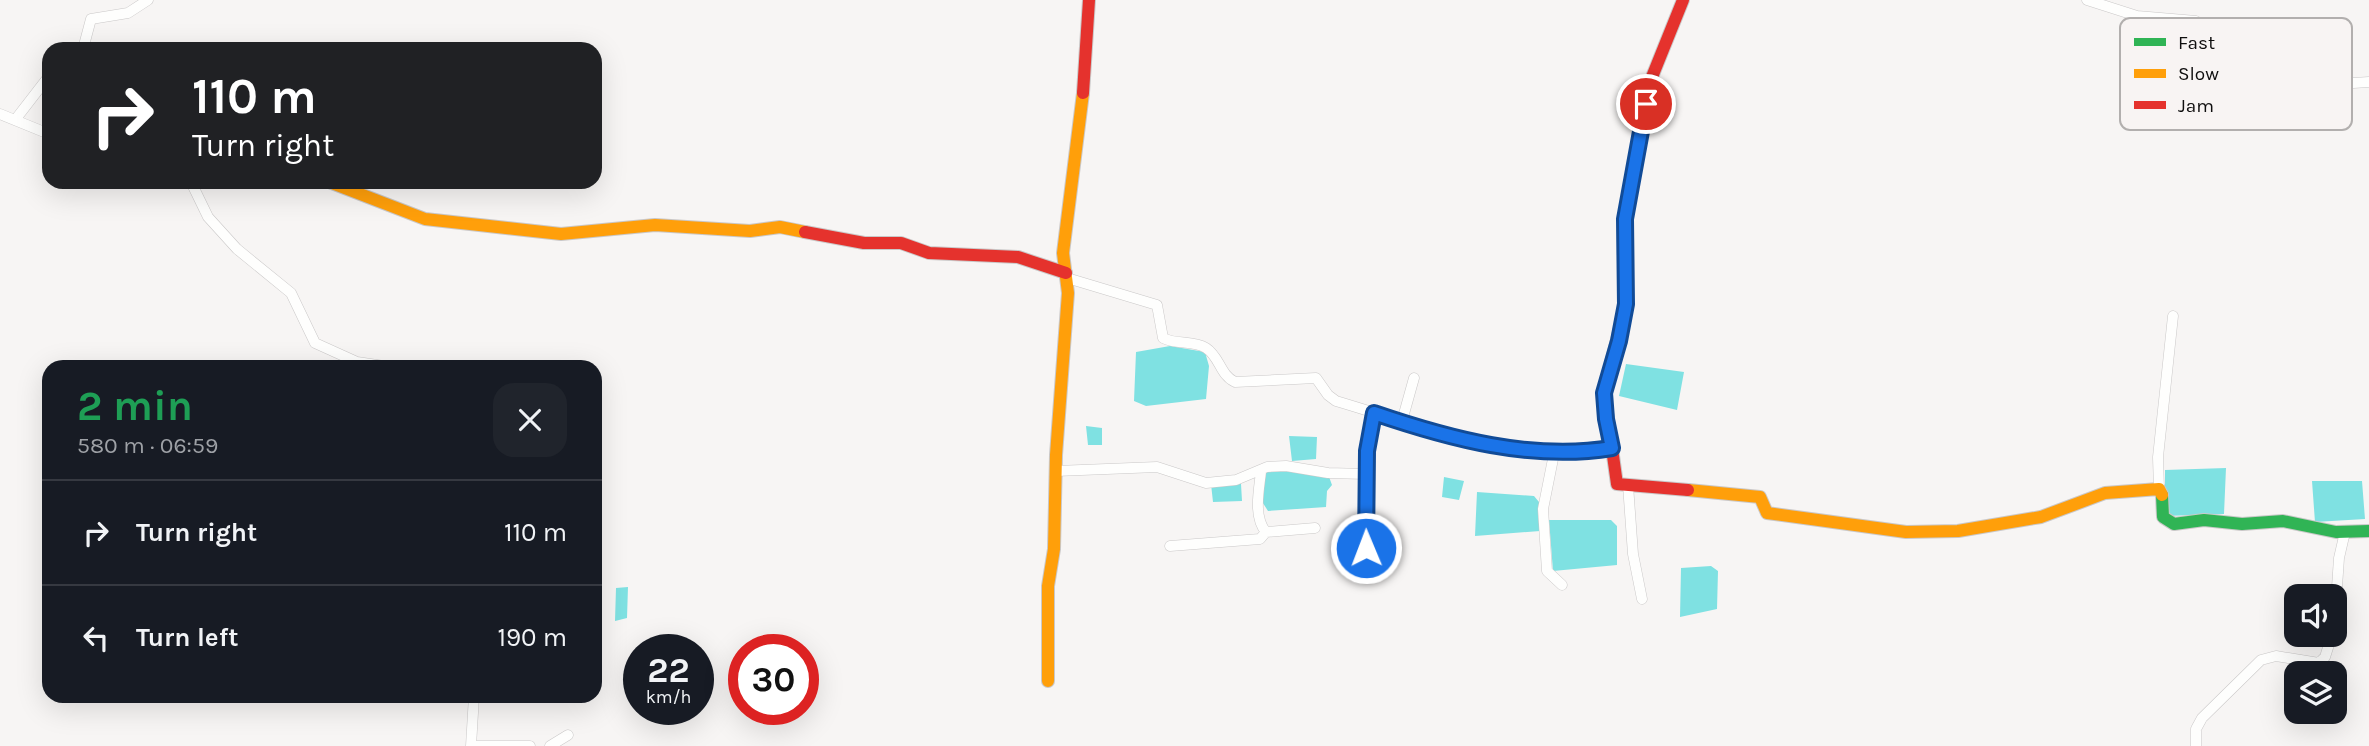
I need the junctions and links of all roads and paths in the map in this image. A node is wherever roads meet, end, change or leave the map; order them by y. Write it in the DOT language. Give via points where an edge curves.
graph roads {
  1 [pos="148,0"];
  2 [pos="1089,0"];
  3 [pos="1683,0"];
  4 [pos="2087,0"];
  5 [pos="2161,18"];
  6 [pos="85,42"];
  7 [pos="42,85"];
  8 [pos="0,114"];
  9 [pos="15,120"];
  10 [pos="42,131"];
  11 [pos="194,189"];
  12 [pos="352,189"];
  13 [pos="1067,275"];
  14 [pos="2173,316"];
  15 [pos="353,360"];
  16 [pos="1414,378"];
  17 [pos="1374,413"];
  18 [pos="1402,421"];
  19 [pos="1612,448"];
  20 [pos="1554,454"];
  21 [pos="1056,471"];
  22 [pos="1261,472"];
  23 [pos="1366,474"];
  24 [pos="1629,485"];
  25 [pos="2159,489"];
  26 [pos="1315,528"];
  27 [pos="2369,531"];
  28 [pos="1266,532"];
  29 [pos="2345,532"];
  30 [pos="1170,546"];
  31 [pos="1366,548"];
  32 [pos="2337,584"];
  33 [pos="1562,585"];
  34 [pos="1642,600"];
  35 [pos="2329,647"];
  36 [pos="1048,681"];
  37 [pos="474,703"];
  38 [pos="568,735"];
  39 [pos="471,746"];
  40 [pos="477,746"];
  41 [pos="530,746"];
  42 [pos="550,746"];
  43 [pos="2196,746"];
  1 -- 6 [label="street" via="128,13 91,19"];
  2 -- 13 [label="street" via="1080,131 1063,253"];
  3 -- 19 [label="street" via="1652,77 1626,209 1627,296 1604,393"];
  4 -- 5 [label="street" via="2137,16"];
  7 -- 9 [label="street"];
  8 -- 9 [label="street"];
  9 -- 10 [label="street"];
  11 -- 15 [label="street" via="208,217 248,260 291,293 315,343"];
  12 -- 13 [label="street" via="405,215 425,219 561,234 655,225 750,231 780,227 864,243 901,243 929,253 1018,257"];
  13 -- 17 [label="street" via="1157,305 1163,338 1208,349 1226,377 1235,382 1316,378 1331,399"];
  13 -- 21 [label="street"];
  14 -- 25 [label="street" via="2158,457"];
  16 -- 18 [label="street"];
  17 -- 18 [label="street"];
  17 -- 23 [label="street"];
  18 -- 20 [label="street" via="1518,451"];
  19 -- 20 [label="street"];
  19 -- 24 [label="street" via="1617,484"];
  20 -- 33 [label="street" via="1543,509 1547,571"];
  21 -- 22 [label="street" via="1157,467 1206,482"];
  21 -- 36 [label="street" via="1048,586"];
  22 -- 23 [label="street" via="1267,467 1296,465 1328,473"];
  22 -- 28 [label="street" via="1257,499 1260,526"];
  23 -- 31 [label="street"];
  24 -- 25 [label="street" via="1760,497 1767,513 1916,533 2021,522 2105,493"];
  24 -- 34 [label="street" via="1633,554"];
  25 -- 29 [label="street" via="2163,517 2174,524 2283,521"];
  26 -- 28 [label="street"];
  27 -- 29 [label="street"];
  28 -- 30 [label="street" via="1260,539"];
  29 -- 32 [label="street"];
  35 -- 43 [label="street" via="2319,663 2276,656 2261,660 2199,722"];
  37 -- 39 [label="street"];
  38 -- 42 [label="street"];
  40 -- 41 [label="street"];
}
